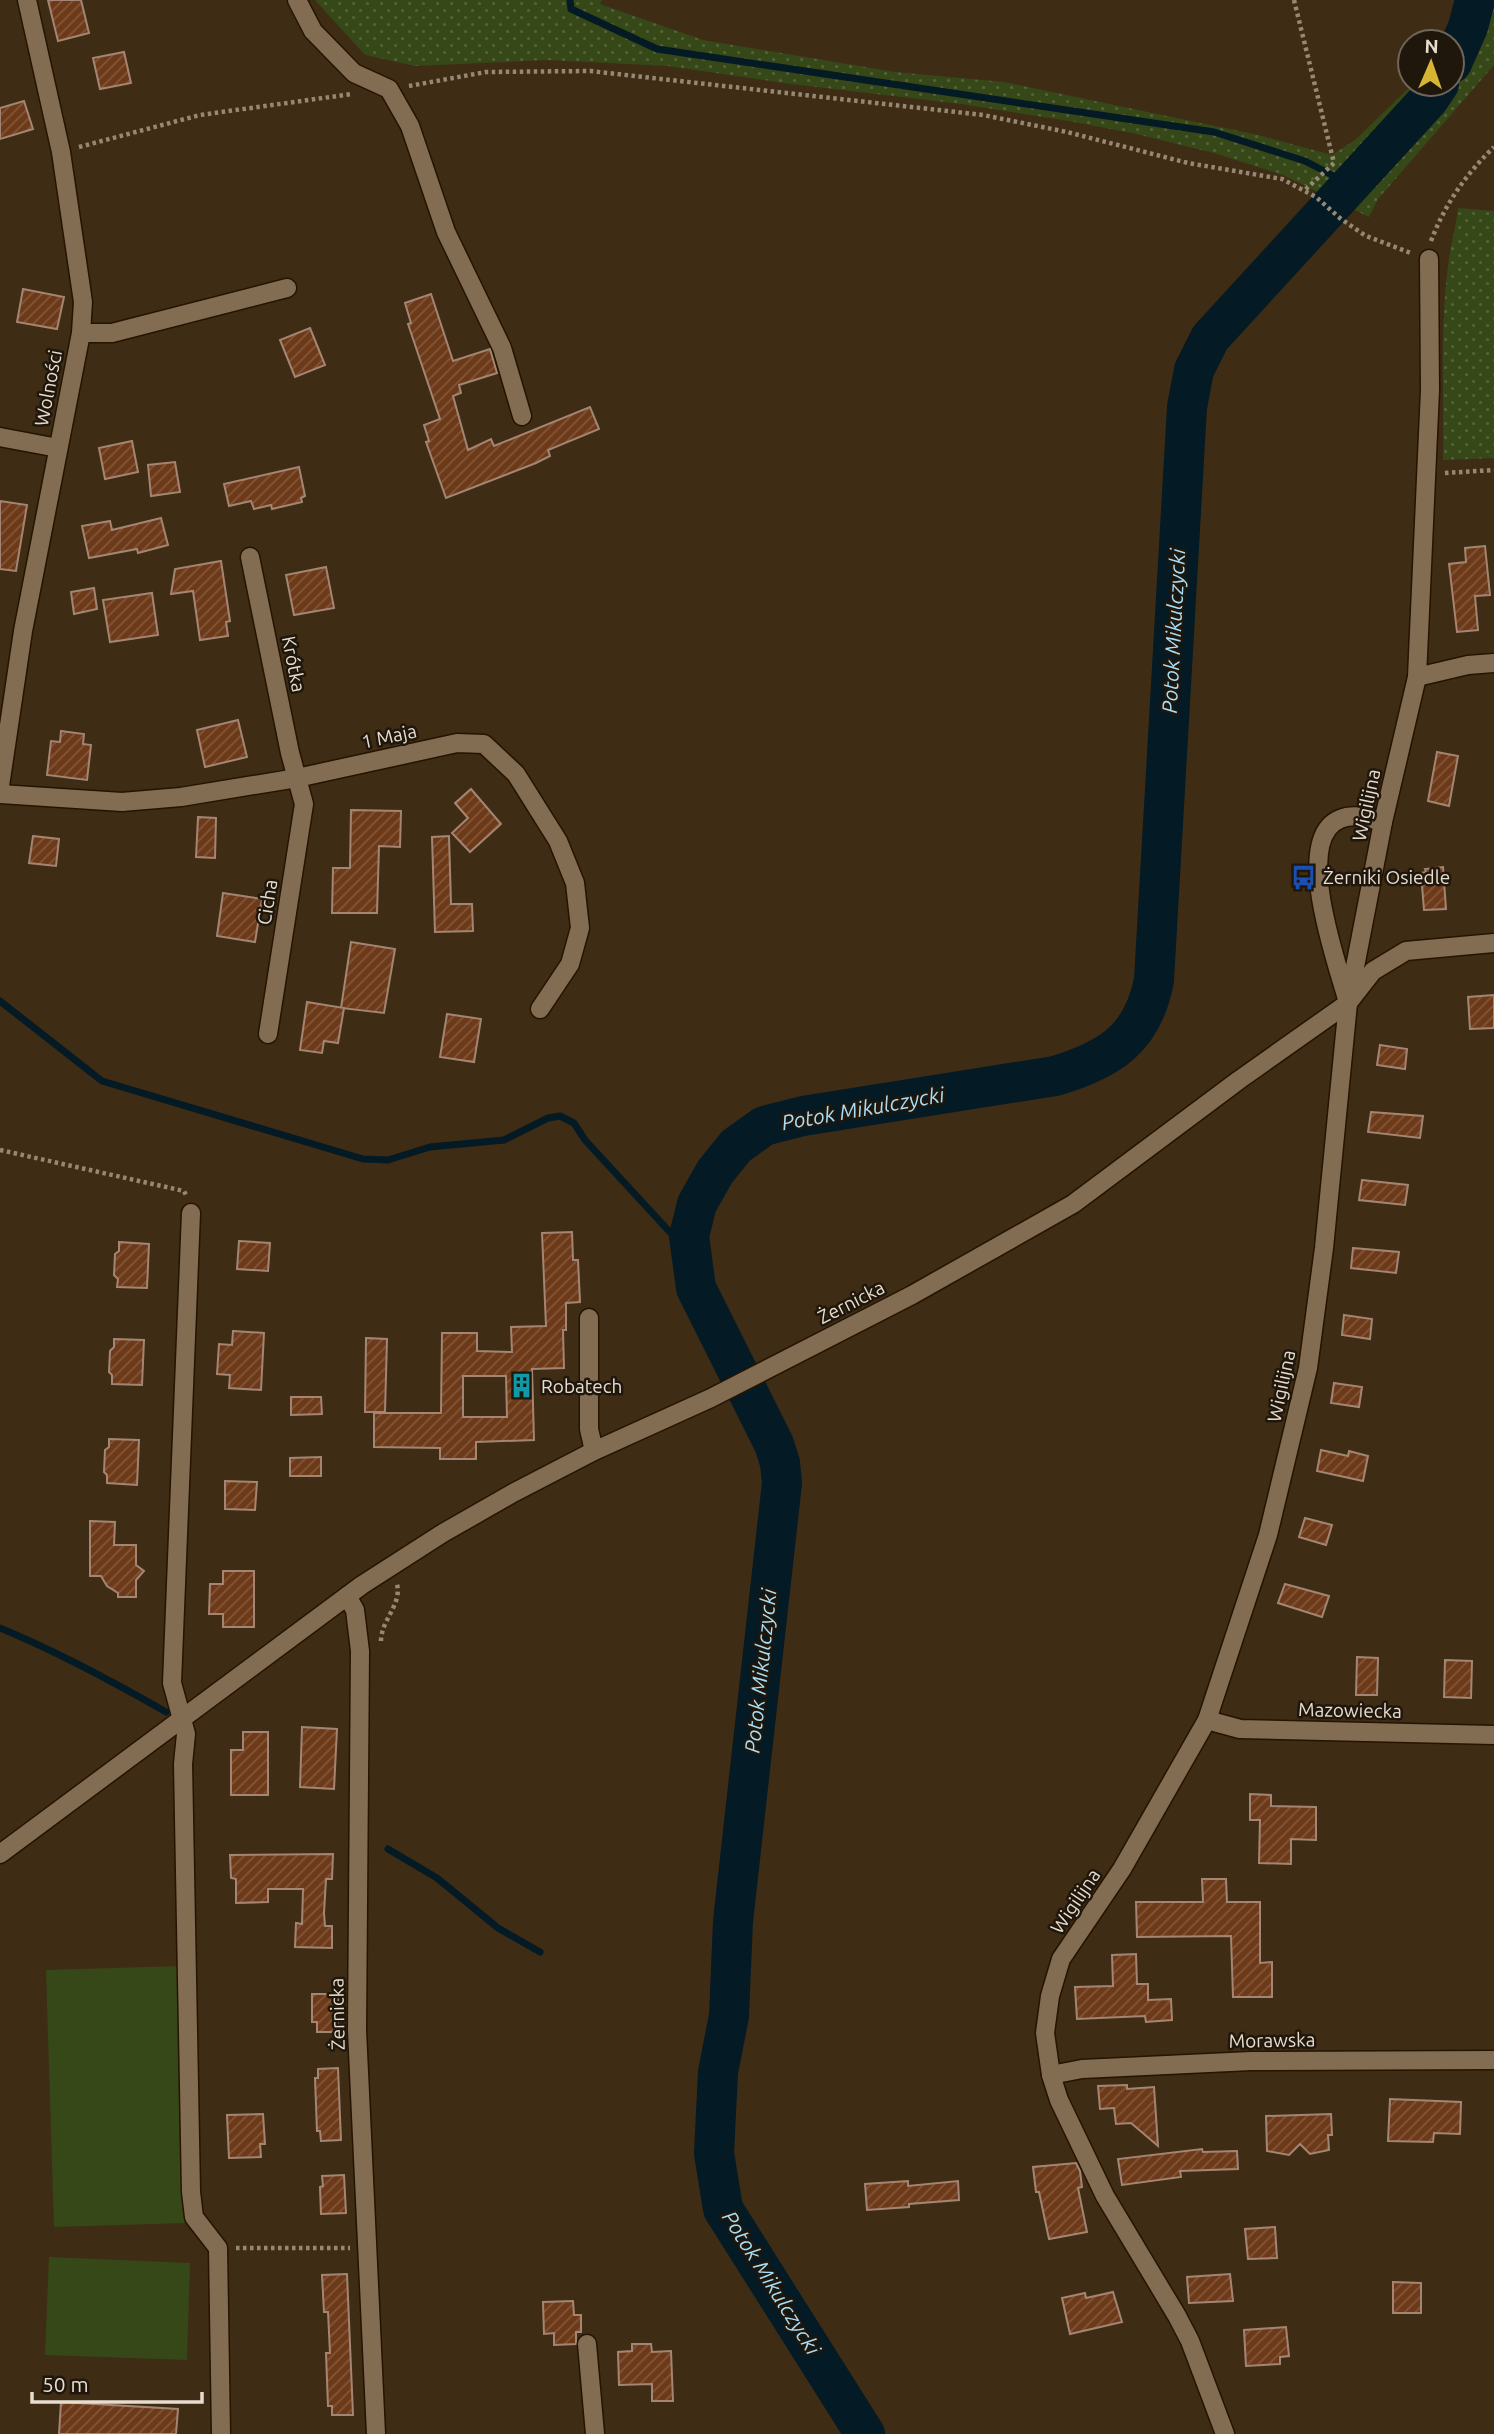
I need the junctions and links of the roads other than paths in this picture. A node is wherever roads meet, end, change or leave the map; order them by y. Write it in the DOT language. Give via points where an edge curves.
graph roads {
  1 [pos="27,0"];
  2 [pos="297,0"];
  3 [pos="1429,259"];
  4 [pos="287,288"];
  5 [pos="81,332"];
  6 [pos="522,416"];
  7 [pos="0,438"];
  8 [pos="58,448"];
  9 [pos="250,557"];
  10 [pos="1494,663"];
  11 [pos="1417,677"];
  12 [pos="297,778"];
  13 [pos="0,786"];
  14 [pos="0,794"];
  15 [pos="1383,822"];
  16 [pos="1494,943"];
  17 [pos="1348,1003"];
  18 [pos="540,1009"];
  19 [pos="268,1034"];
  20 [pos="191,1213"];
  21 [pos="589,1318"];
  22 [pos="594,1451"];
  23 [pos="347,1596"];
  24 [pos="183,1719"];
  25 [pos="1207,1720"];
  26 [pos="1494,1735"];
  27 [pos="0,1854"];
  28 [pos="1494,2060"];
  29 [pos="1051,2075"];
  30 [pos="587,2344"];
  31 [pos="221,2434"];
  32 [pos="376,2434"];
  33 [pos="595,2434"];
  34 [pos="1226,2434"];
  1 -- 5 [label="street, Wolności" via="61,152 83,302"];
  2 -- 6 [label="street" via="313,31 354,72 389,89 410,126 446,232 502,348"];
  3 -- 11 [label="street, Wigilijna" via="1430,390"];
  4 -- 5 [label="street" via="112,333"];
  5 -- 8 [label="street, Wolności"];
  7 -- 8 [label="street"];
  8 -- 13 [label="street, Wolności" via="23,631"];
  9 -- 12 [label="street, Krótka"];
  10 -- 11 [label="street"];
  11 -- 15 [label="street, Wigilijna"];
  12 -- 14 [label="street, 1 Maja" via="122,802"];
  12 -- 18 [label="street, 1 Maja" via="457,743 484,744 516,774 558,841 575,883 580,928 570,964"];
  12 -- 19 [label="street, Cicha" via="304,804"];
  15 -- 17 [label="street, Wigilijna"];
  15 -- 17 [label="street" via="1362,816 1339,819 1324,834 1318,861 1319,897"];
  16 -- 17 [label="street, Żernicka" via="1406,951 1373,971"];
  17 -- 22 [label="street, Żernicka" via="1073,1204 776,1365"];
  17 -- 25 [label="street, Wigilijna" via="1308,1368 1268,1535"];
  20 -- 24 [label="street" via="172,1661 172,1683"];
  21 -- 22 [label="street" via="589,1429"];
  22 -- 23 [label="street, Żernicka" via="443,1532"];
  23 -- 24 [label="street, Żernicka"];
  23 -- 32 [label="street, Żernicka" via="355,1610 360,1651 357,2030"];
  24 -- 27 [label="street, Żernicka"];
  24 -- 31 [label="street" via="191,2192 194,2217 218,2248"];
  25 -- 26 [label="street, Mazowiecka" via="1240,1728"];
  25 -- 29 [label="street, Wigilijna" via="1122,1869 1061,1959 1045,2033"];
  28 -- 29 [label="street, Morawska" via="1251,2061 1082,2069"];
  29 -- 34 [label="street, Wigilijna" via="1105,2196 1190,2341"];
  30 -- 33 [label="street"];
}
